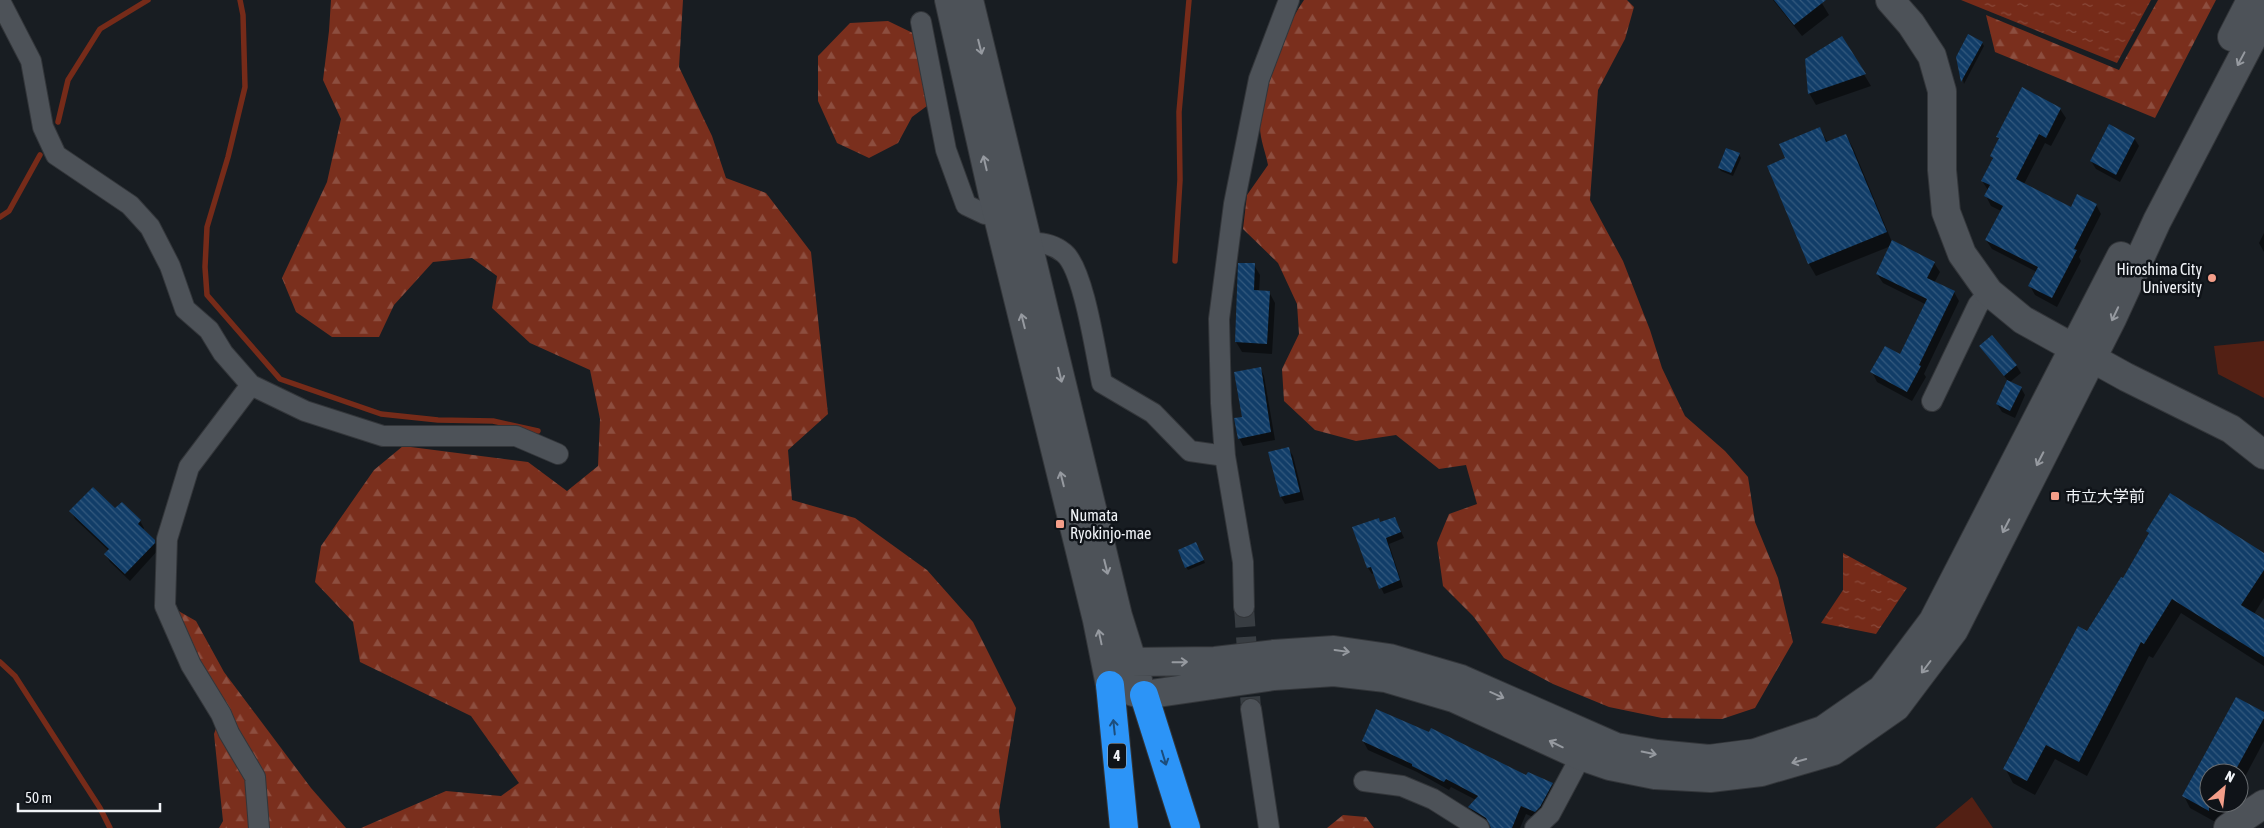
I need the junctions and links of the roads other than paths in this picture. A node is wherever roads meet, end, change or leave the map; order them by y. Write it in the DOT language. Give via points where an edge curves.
graph roads {
  1 [pos="949,0"];
  2 [pos="969,0"];
  3 [pos="1289,0"];
  4 [pos="1890,0"];
  5 [pos="2251,0"];
  6 [pos="0,1"];
  7 [pos="2264,16"];
  8 [pos="921,22"];
  9 [pos="997,213"];
  10 [pos="1028,243"];
  11 [pos="1989,292"];
  12 [pos="2083,353"];
  13 [pos="251,385"];
  14 [pos="1932,401"];
  15 [pos="558,454"];
  16 [pos="2264,455"];
  17 [pos="1225,456"];
  18 [pos="1244,606"];
  19 [pos="1131,662"];
  20 [pos="1110,685"];
  21 [pos="1144,695"];
  22 [pos="1251,709"];
  23 [pos="1582,756"];
  24 [pos="1364,781"];
  25 [pos="2264,804"];
  26 [pos="259,828"];
  27 [pos="1124,828"];
  28 [pos="1186,828"];
  29 [pos="1269,828"];
  30 [pos="1480,828"];
  31 [pos="1535,828"];
  32 [pos="2228,828"];
  9 -- 1 [label="street, one-way"];
  2 -- 10 [label="street, one-way"];
  3 -- 17 [label="street" via="1259,79 1234,204 1220,319"];
  4 -- 11 [label="street" via="1932,56 1942,91 1942,170 1946,212 1962,254"];
  5 -- 12 [label="street"];
  6 -- 13 [label="street" via="31,61 42,127 56,155 130,205 150,227 170,266 185,309 209,330 223,353"];
  7 -- 12 [label="street, one-way" via="2157,221 2112,320"];
  8 -- 9 [label="street" via="946,150 966,204 985,214"];
  20 -- 9 [label="street, one-way"];
  10 -- 17 [label="street" via="1044,242 1066,254 1079,280 1102,383 1153,413 1190,451"];
  10 -- 19 [label="street, one-way"];
  11 -- 12 [label="street" via="2023,320"];
  11 -- 14 [label="street" via="1978,305"];
  12 -- 16 [label="street" via="2230,429"];
  19 -- 12 [label="street, one-way" via="1215,661 1344,651 1389,658 1461,679 1616,746 1709,759 1755,753 1823,730 1882,689 1933,621"];
  12 -- 23 [label="street, one-way" via="1954,630 1896,707 1833,751 1762,772 1710,778 1655,775 1610,766"];
  13 -- 15 [label="street" via="305,411 384,436 516,436"];
  13 -- 26 [label="street" via="189,467 167,539 165,606 190,665 256,777"];
  17 -- 18 [label="street" via="1243,562"];
  19 -- 20 [label="street"];
  19 -- 21 [label="street"];
  20 -- 21 [label="street"];
  27 -- 20 [label="highway, 4, one-way"];
  23 -- 21 [label="street, one-way" via="1454,698 1386,678 1334,672 1294,674"];
  21 -- 28 [label="highway, one-way"];
  22 -- 29 [label="street"];
  23 -- 31 [label="street" via="1550,814"];
  24 -- 30 [label="street" via="1402,786 1417,792"];
  25 -- 32 [label="street"];
}
